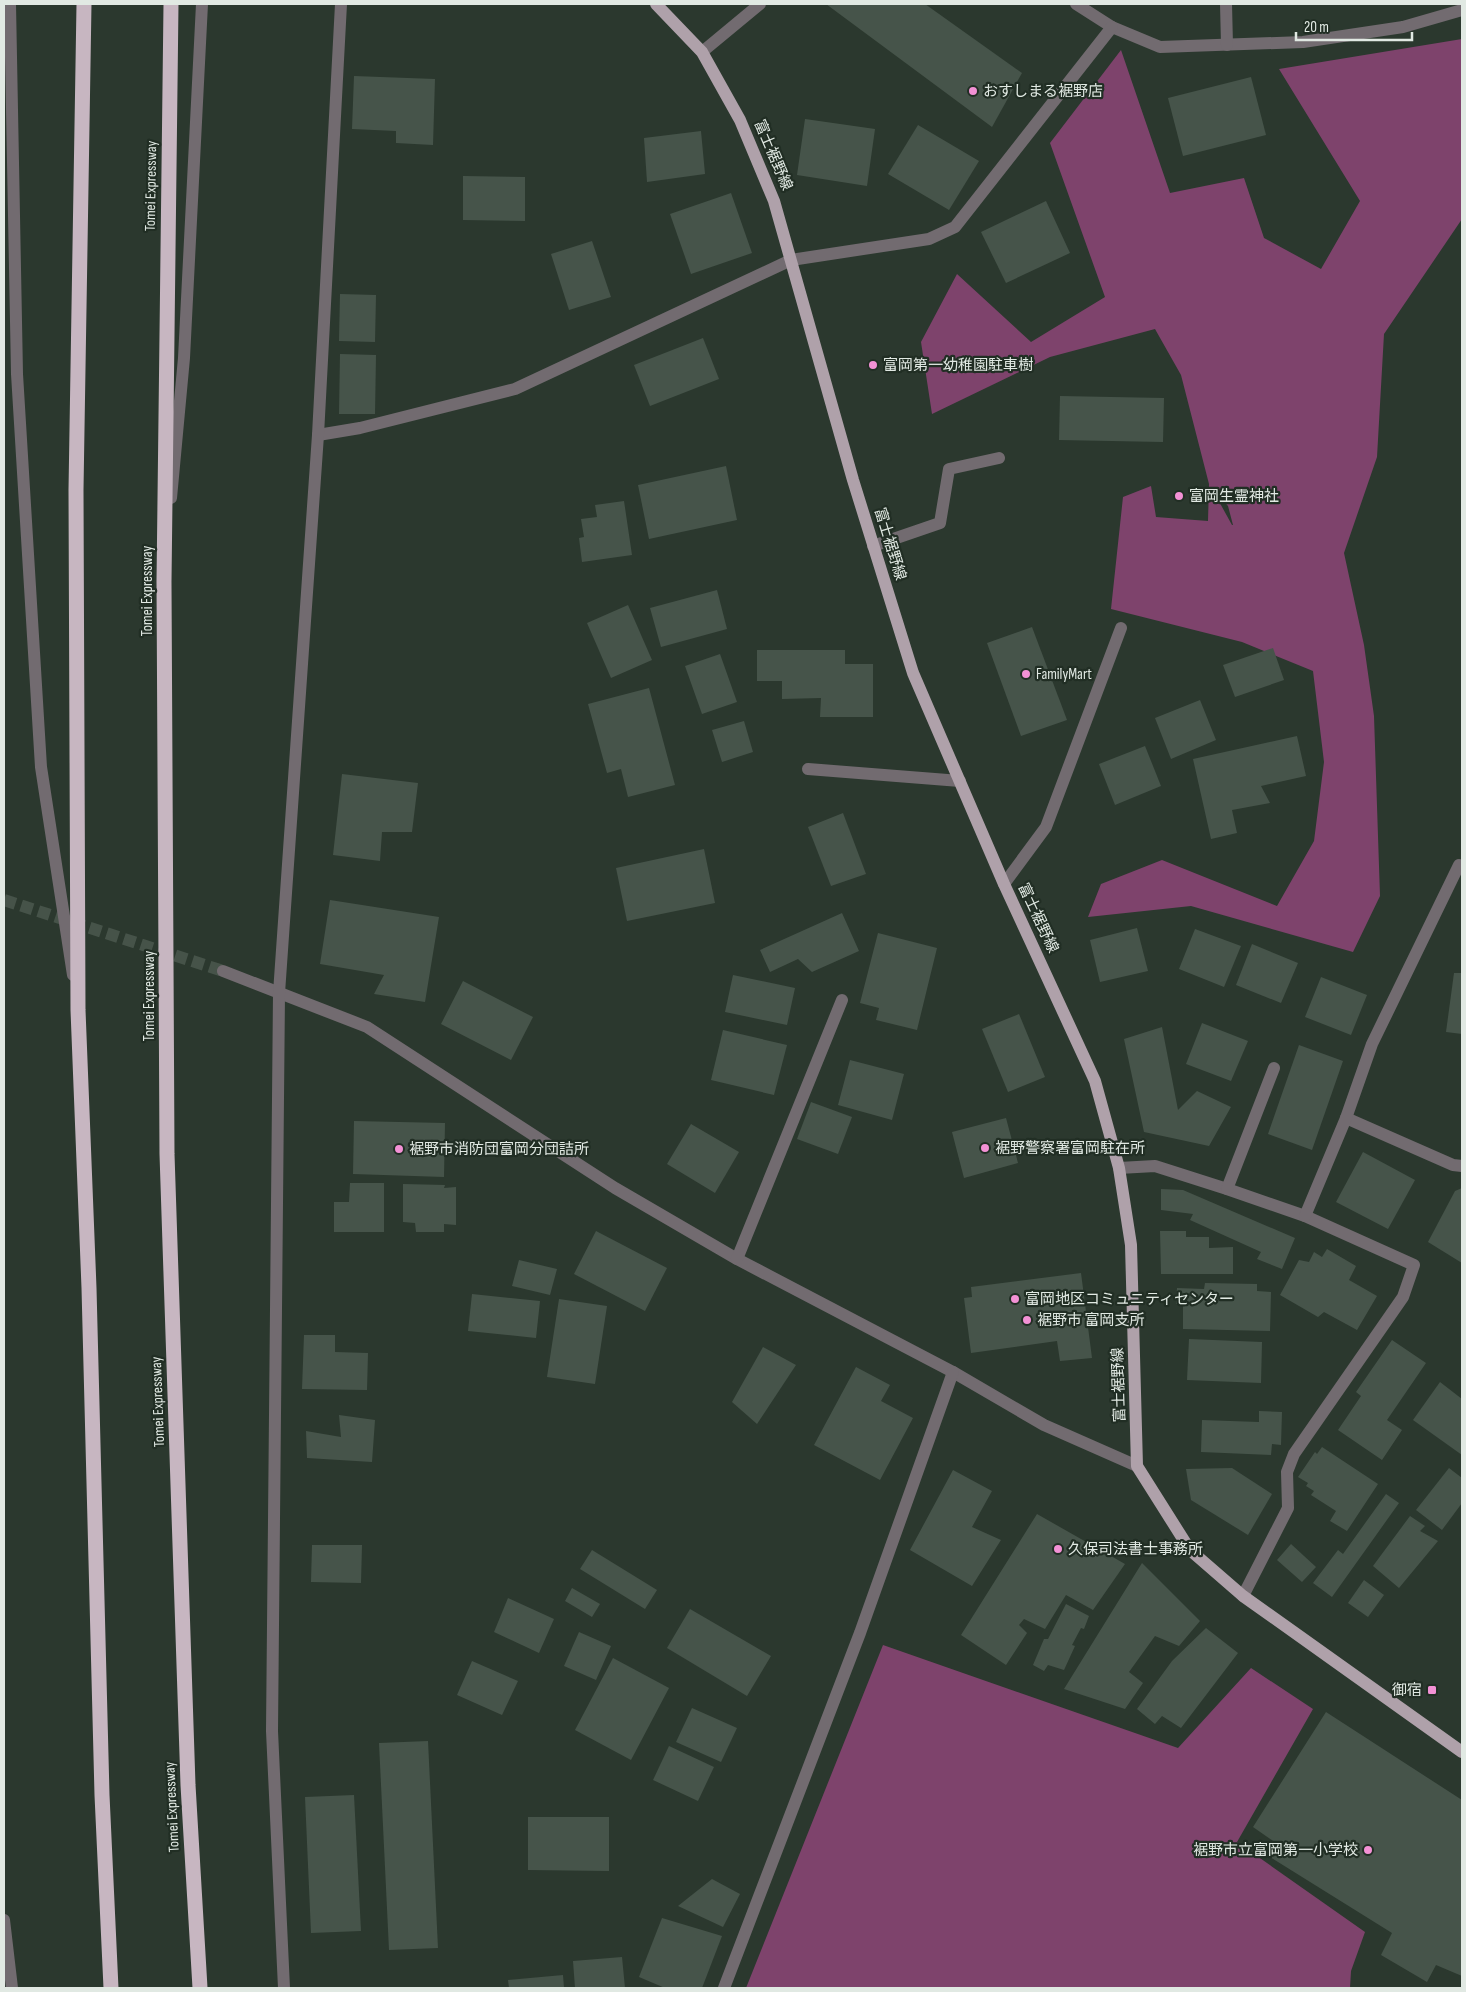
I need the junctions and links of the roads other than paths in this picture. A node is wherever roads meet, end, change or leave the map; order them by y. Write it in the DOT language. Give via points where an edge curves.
graph roads {
  1 [pos="10,4"];
  2 [pos="84,4"];
  3 [pos="171,4"];
  4 [pos="202,4"];
  5 [pos="341,4"];
  6 [pos="656,4"];
  7 [pos="760,4"];
  8 [pos="1076,4"];
  9 [pos="1226,4"];
  10 [pos="1462,10"];
  11 [pos="1112,27"];
  12 [pos="1227,45"];
  13 [pos="702,52"];
  14 [pos="791,260"];
  15 [pos="318,435"];
  16 [pos="999,458"];
  17 [pos="874,546"];
  18 [pos="164,582"];
  19 [pos="1121,628"];
  20 [pos="808,769"];
  21 [pos="960,781"];
  22 [pos="1459,865"];
  23 [pos="1004,884"];
  24 [pos="224,971"];
  25 [pos="279,993"];
  26 [pos="842,1000"];
  27 [pos="78,1010"];
  28 [pos="1274,1068"];
  29 [pos="1346,1118"];
  30 [pos="1462,1166"];
  31 [pos="1119,1168"];
  32 [pos="1227,1189"];
  33 [pos="1305,1216"];
  34 [pos="737,1259"];
  35 [pos="952,1372"];
  36 [pos="1138,1466"];
  37 [pos="1243,1596"];
  38 [pos="1462,1752"];
  39 [pos="4,1920"];
  40 [pos="12,1988"];
  41 [pos="112,1988"];
  42 [pos="200,1988"];
  43 [pos="284,1988"];
  44 [pos="724,1988"];
  1 -- 27 [label="street" via="16,374 41,767"];
  2 -- 27 [label="highway" via="76,490"];
  3 -- 18 [label="highway, Tomei Expressway"];
  4 -- 18 [label="street" via="184,358"];
  5 -- 15 [label="street"];
  6 -- 13 [label="main road, 富士裾野線"];
  7 -- 13 [label="street"];
  8 -- 11 [label="street"];
  9 -- 12 [label="street"];
  10 -- 12 [label="street" via="1403,27 1303,42"];
  11 -- 12 [label="street" via="1160,47"];
  11 -- 14 [label="street" via="955,227 929,239"];
  13 -- 14 [label="main road, 富士裾野線" via="740,120 774,201"];
  14 -- 15 [label="street" via="515,389 360,428"];
  14 -- 17 [label="main road, 富士裾野線"];
  15 -- 25 [label="street"];
  16 -- 17 [label="street" via="950,469 940,523"];
  17 -- 21 [label="main road, 富士裾野線" via="913,673"];
  18 -- 42 [label="highway, Tomei Expressway" via="168,1164 188,1785"];
  19 -- 23 [label="street" via="1046,827"];
  20 -- 21 [label="street"];
  21 -- 23 [label="main road, 富士裾野線"];
  22 -- 29 [label="street" via="1372,1044"];
  23 -- 31 [label="main road, 富士裾野線" via="1095,1081"];
  24 -- 25 [label="street"];
  25 -- 34 [label="street" via="368,1027 615,1188"];
  25 -- 43 [label="street" via="272,1731"];
  26 -- 34 [label="street"];
  27 -- 41 [label="highway" via="102,1795"];
  28 -- 32 [label="street"];
  29 -- 30 [label="street" via="1453,1165"];
  29 -- 33 [label="street"];
  31 -- 32 [label="street" via="1155,1166"];
  31 -- 36 [label="main road, 富士裾野線" via="1131,1245"];
  32 -- 33 [label="street"];
  33 -- 37 [label="street" via="1414,1266 1403,1297 1294,1454 1287,1472 1288,1508"];
  34 -- 35 [label="street"];
  35 -- 36 [label="street" via="1044,1425"];
  35 -- 44 [label="street" via="860,1633"];
  36 -- 37 [label="main road, 富士裾野線" via="1190,1550"];
  37 -- 38 [label="main road, 富士裾野線"];
  39 -- 40 [label="street"];
}
